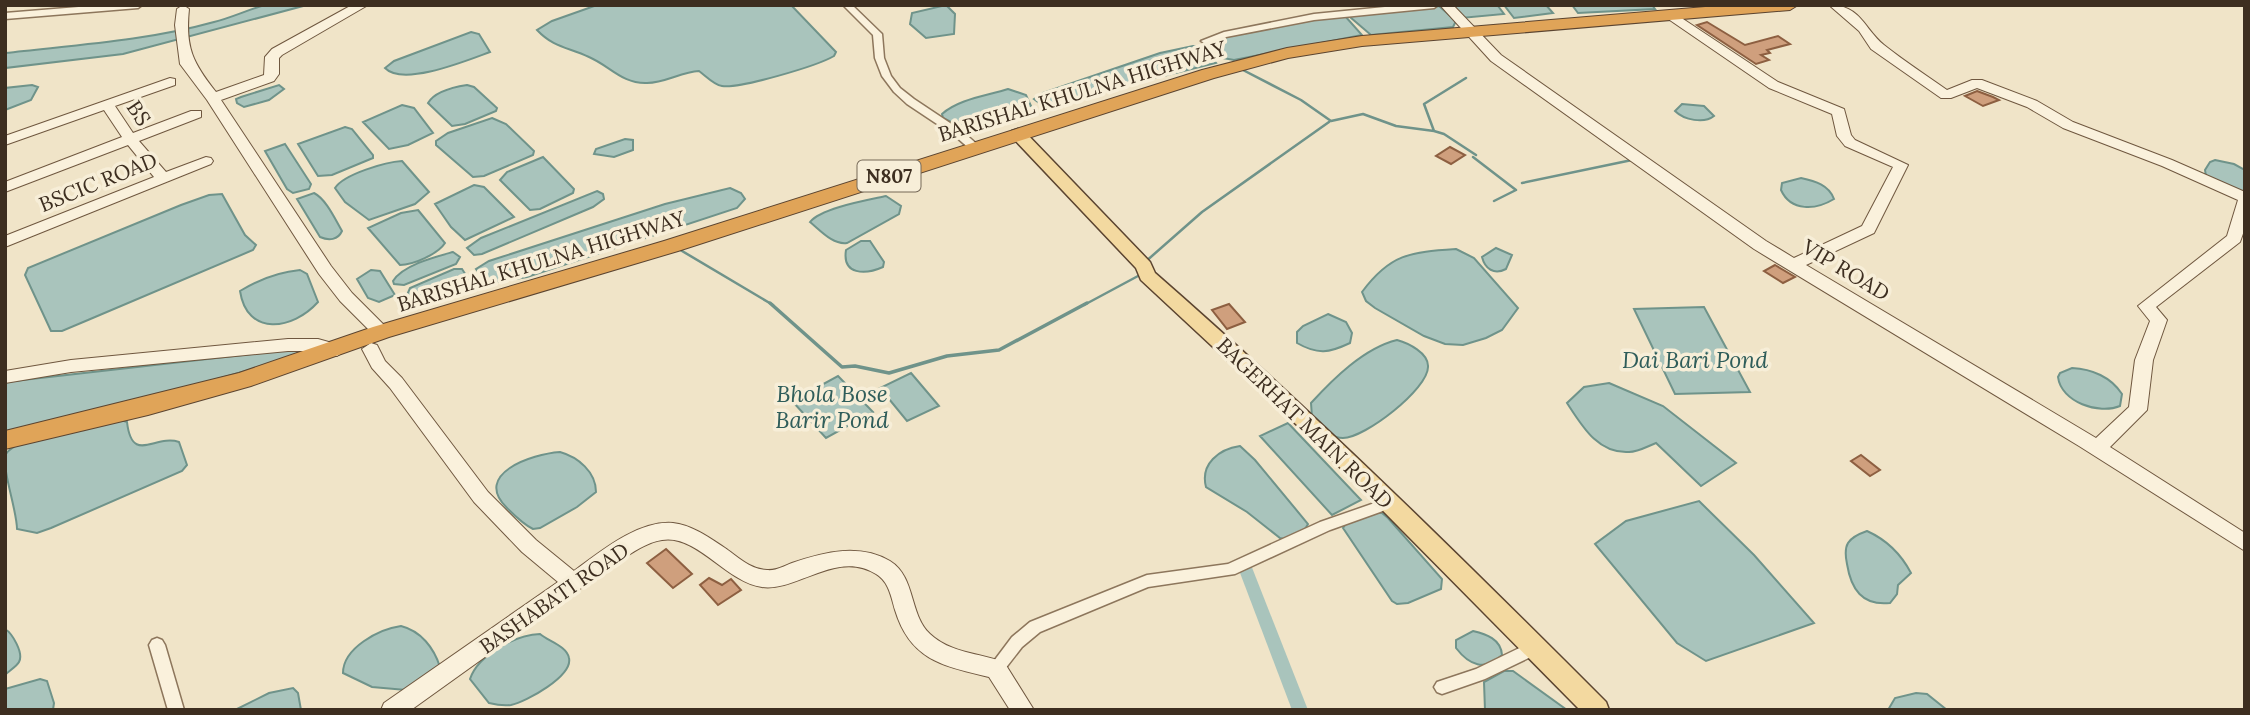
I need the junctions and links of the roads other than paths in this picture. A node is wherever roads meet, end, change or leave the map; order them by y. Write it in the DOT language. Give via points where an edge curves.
graph roads {
  1 [pos="138,5"];
  2 [pos="362,5"];
  3 [pos="847,5"];
  4 [pos="1434,5"];
  5 [pos="1446,5"];
  6 [pos="1790,5"];
  7 [pos="1835,5"];
  8 [pos="183,9"];
  9 [pos="1667,14"];
  10 [pos="5,16"];
  11 [pos="1471,32"];
  12 [pos="1206,41"];
  13 [pos="170,82"];
  14 [pos="213,98"];
  15 [pos="107,104"];
  16 [pos="196,114"];
  17 [pos="1018,134"];
  18 [pos="130,139"];
  19 [pos="5,141"];
  20 [pos="975,148"];
  21 [pos="206,161"];
  22 [pos="163,178"];
  23 [pos="5,187"];
  24 [pos="2245,199"];
  25 [pos="5,242"];
  26 [pos="1793,265"];
  27 [pos="376,341"];
  28 [pos="338,350"];
  29 [pos="5,377"];
  30 [pos="5,440"];
  31 [pos="2097,448"];
  32 [pos="1389,503"];
  33 [pos="2245,543"];
  34 [pos="574,583"];
  35 [pos="157,645"];
  36 [pos="1536,647"];
  37 [pos="996,669"];
  38 [pos="1442,687"];
  39 [pos="176,710"];
  40 [pos="392,710"];
  41 [pos="1023,710"];
  42 [pos="1597,710"];
  1 -- 10 [label="street"];
  2 -- 14 [label="street" via="277,52 269,78"];
  3 -- 20 [label="street" via="877,34 878,54 896,93 945,121"];
  4 -- 12 [label="street" via="1314,17"];
  5 -- 11 [label="street, VIP ROAD"];
  6 -- 9 [label="highway, BARISHAL KHULNA HIGHWAY / N807"];
  7 -- 24 [label="street" via="1864,28 1876,46 1945,95 1977,83"];
  8 -- 14 [label="street" via="187,64"];
  9 -- 11 [label="highway, BARISHAL KHULNA HIGHWAY / N807"];
  9 -- 26 [label="street" via="1766,80 1839,112 1850,143 1901,165 1868,229"];
  11 -- 17 [label="highway, BARISHAL KHULNA HIGHWAY / N807" via="1287,53"];
  11 -- 26 [label="street, VIP ROAD" via="1523,78"];
  13 -- 15 [label="street"];
  14 -- 27 [label="street"];
  15 -- 18 [label="street, BS"];
  15 -- 19 [label="street"];
  16 -- 18 [label="street, BSCIC ROAD"];
  17 -- 20 [label="highway, BARISHAL KHULNA HIGHWAY / N807"];
  17 -- 32 [label="main road, BAGERHAT MAIN ROAD" via="1144,265 1147,275"];
  18 -- 22 [label="street, BS"];
  18 -- 23 [label="street, BSCIC ROAD"];
  20 -- 27 [label="highway, BARISHAL KHULNA HIGHWAY / N807"];
  21 -- 22 [label="street, BSCIC ROAD"];
  22 -- 25 [label="street, BSCIC ROAD"];
  24 -- 31 [label="street" via="2234,238 2146,306 2159,320 2144,360 2138,410"];
  26 -- 31 [label="street, VIP ROAD"];
  27 -- 28 [label="highway, BARISHAL KHULNA HIGHWAY / N807"];
  27 -- 34 [label="street" via="378,364 481,497 528,546"];
  28 -- 29 [label="street" via="288,345 71,366"];
  28 -- 30 [label="highway, BARISHAL KHULNA HIGHWAY / N807" via="146,408"];
  31 -- 33 [label="street, VIP ROAD"];
  32 -- 36 [label="main road, BAGERHAT MAIN ROAD"];
  32 -- 37 [label="street" via="1325,526 1230,570 1147,581 1035,627"];
  34 -- 37 [label="street, BASHABATI ROAD" via="643,537 667,530 687,533 748,576 771,579 827,560 859,559 884,568 896,581 919,639 944,656"];
  34 -- 40 [label="street, BASHABATI ROAD"];
  35 -- 39 [label="street"];
  36 -- 38 [label="street"];
  36 -- 42 [label="main road, BAGERHAT MAIN ROAD"];
  37 -- 41 [label="street"];
}
